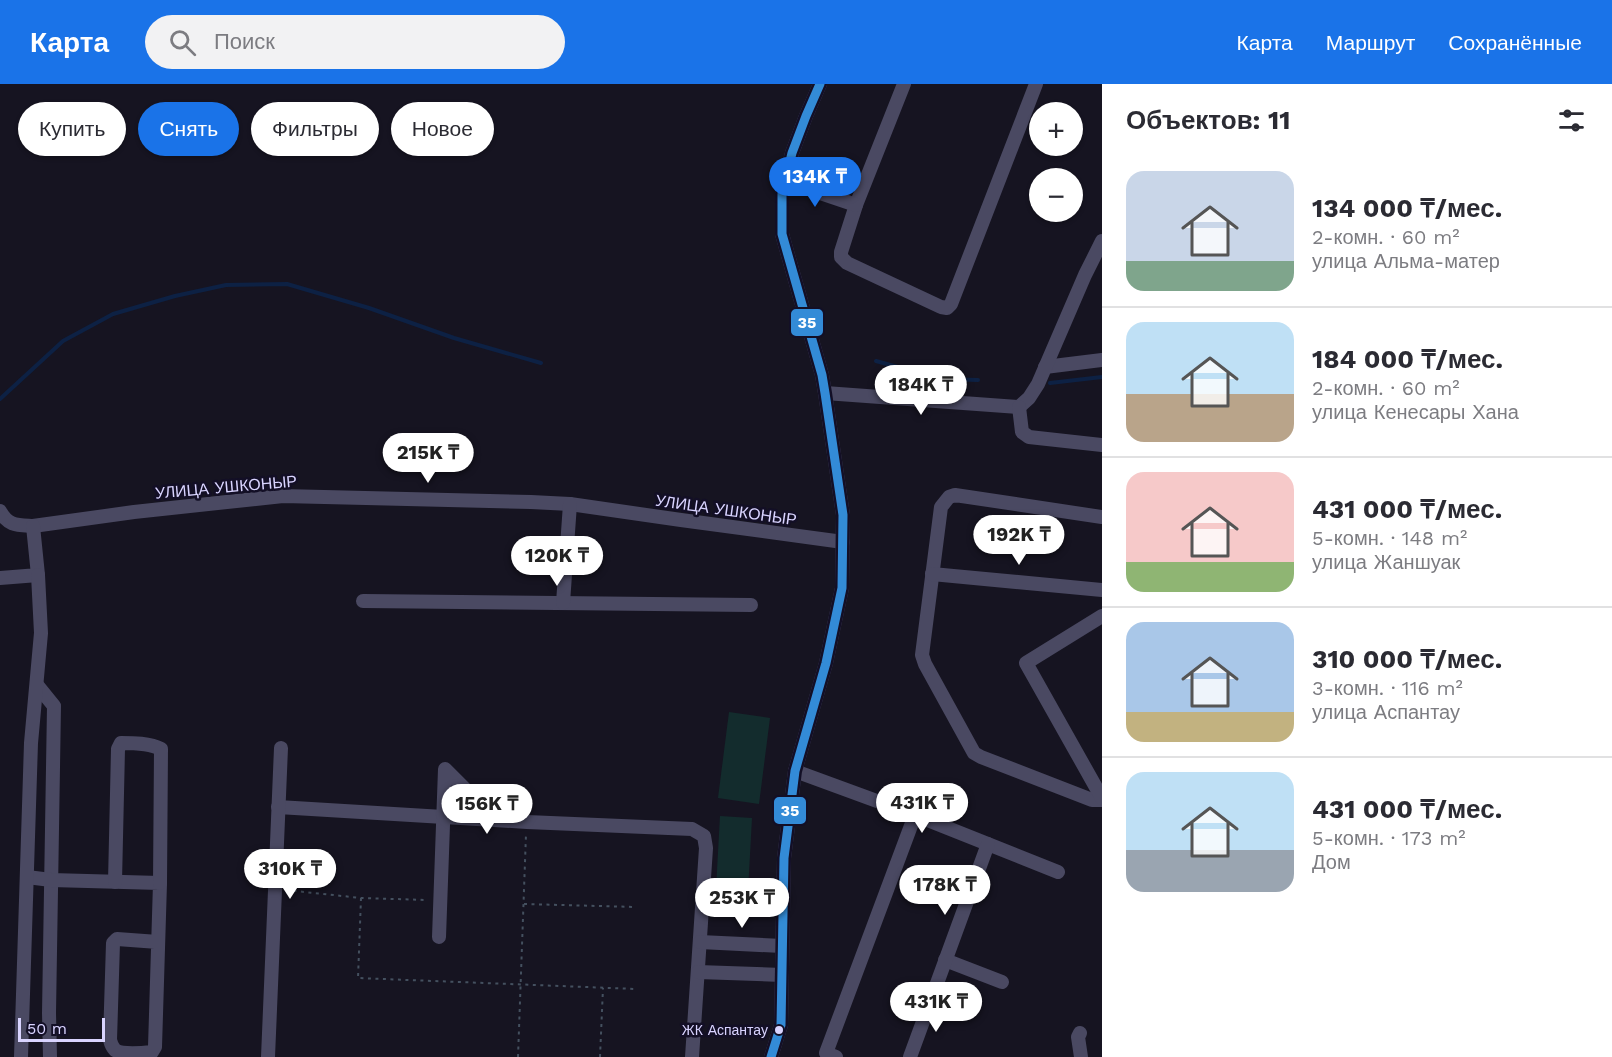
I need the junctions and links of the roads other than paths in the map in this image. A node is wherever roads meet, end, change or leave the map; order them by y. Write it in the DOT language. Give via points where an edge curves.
graph roads {
  1 [pos="820,84"];
  2 [pos="904,84"];
  3 [pos="1036,84"];
  4 [pos="785,181"];
  5 [pos="856,205"];
  6 [pos="1102,241"];
  7 [pos="1102,360"];
  8 [pos="1045,367"];
  9 [pos="825,393"];
  10 [pos="1018,407"];
  11 [pos="1102,445"];
  12 [pos="570,504"];
  13 [pos="0,511"];
  14 [pos="1102,517"];
  15 [pos="33,526"];
  16 [pos="843,542"];
  17 [pos="932,574"];
  18 [pos="38,575"];
  19 [pos="0,578"];
  20 [pos="1102,590"];
  21 [pos="363,601"];
  22 [pos="563,603"];
  23 [pos="751,605"];
  24 [pos="1102,616"];
  25 [pos="37,685"];
  26 [pos="281,748"];
  27 [pos="795,771"];
  28 [pos="1102,799"];
  29 [pos="278,807"];
  30 [pos="915,814"];
  31 [pos="443,817"];
  32 [pos="496,820"];
  33 [pos="988,844"];
  34 [pos="1058,872"];
  35 [pos="27,877"];
  36 [pos="51,880"];
  37 [pos="115,882"];
  38 [pos="160,883"];
  39 [pos="439,937"];
  40 [pos="158,942"];
  41 [pos="700,942"];
  42 [pos="782,946"];
  43 [pos="945,960"];
  44 [pos="698,972"];
  45 [pos="782,975"];
  46 [pos="1002,982"];
  47 [pos="1080,1033"];
  48 [pos="21,1057"];
  49 [pos="50,1057"];
  50 [pos="268,1057"];
  51 [pos="692,1057"];
  52 [pos="771,1057"];
  53 [pos="836,1057"];
  54 [pos="910,1057"];
  55 [pos="1081,1057"];
  1 -- 4 [label="street"];
  2 -- 5 [label="street"];
  3 -- 5 [label="street" via="947,308 841,257"];
  4 -- 5 [label="street"];
  4 -- 9 [label="street" via="782,234"];
  6 -- 8 [label="street"];
  7 -- 8 [label="street"];
  8 -- 10 [label="street" via="1029,398"];
  9 -- 10 [label="street"];
  9 -- 16 [label="street" via="843,516"];
  10 -- 11 [label="street" via="1022,432 1029,436"];
  12 -- 15 [label="street, УЛИЦА УШКОНЫР" via="284,496"];
  12 -- 16 [label="street, УЛИЦА УШКОНЫР"];
  12 -- 22 [label="street"];
  13 -- 15 [label="street, УЛИЦА УШКОНЫР" via="7,521"];
  14 -- 17 [label="street" via="949,497 941,507"];
  15 -- 18 [label="street"];
  16 -- 27 [label="street" via="842,588 831,642"];
  17 -- 20 [label="street"];
  17 -- 28 [label="street" via="924,664 974,753 1092,800"];
  18 -- 19 [label="street"];
  18 -- 25 [label="street" via="42,633"];
  21 -- 22 [label="street"];
  22 -- 23 [label="street"];
  24 -- 28 [label="street" via="1026,663"];
  25 -- 35 [label="street"];
  25 -- 36 [label="street" via="54,706"];
  26 -- 29 [label="street"];
  27 -- 30 [label="street"];
  27 -- 42 [label="street" via="784,858"];
  29 -- 31 [label="street"];
  29 -- 50 [label="street"];
  30 -- 33 [label="street"];
  30 -- 53 [label="street" via="826,1053"];
  31 -- 32 [label="street"];
  31 -- 32 [label="street" via="445,769"];
  31 -- 39 [label="street"];
  32 -- 41 [label="street" via="692,830 704,836"];
  33 -- 34 [label="street"];
  33 -- 43 [label="street"];
  35 -- 36 [label="street"];
  35 -- 48 [label="street"];
  36 -- 37 [label="street"];
  36 -- 49 [label="street"];
  37 -- 38 [label="street"];
  37 -- 38 [label="street" via="118,749 121,743 128,743 161,749"];
  38 -- 40 [label="street"];
  40 -- 40 [label="street" via="117,939 113,944 110,1040 118,1052 142,1054 155,1047"];
  41 -- 42 [label="street"];
  41 -- 44 [label="street"];
  42 -- 45 [label="street"];
  43 -- 46 [label="street"];
  43 -- 54 [label="street"];
  44 -- 45 [label="street"];
  44 -- 51 [label="street"];
  45 -- 52 [label="street" via="781,1025"];
  47 -- 55 [label="street"];
}
